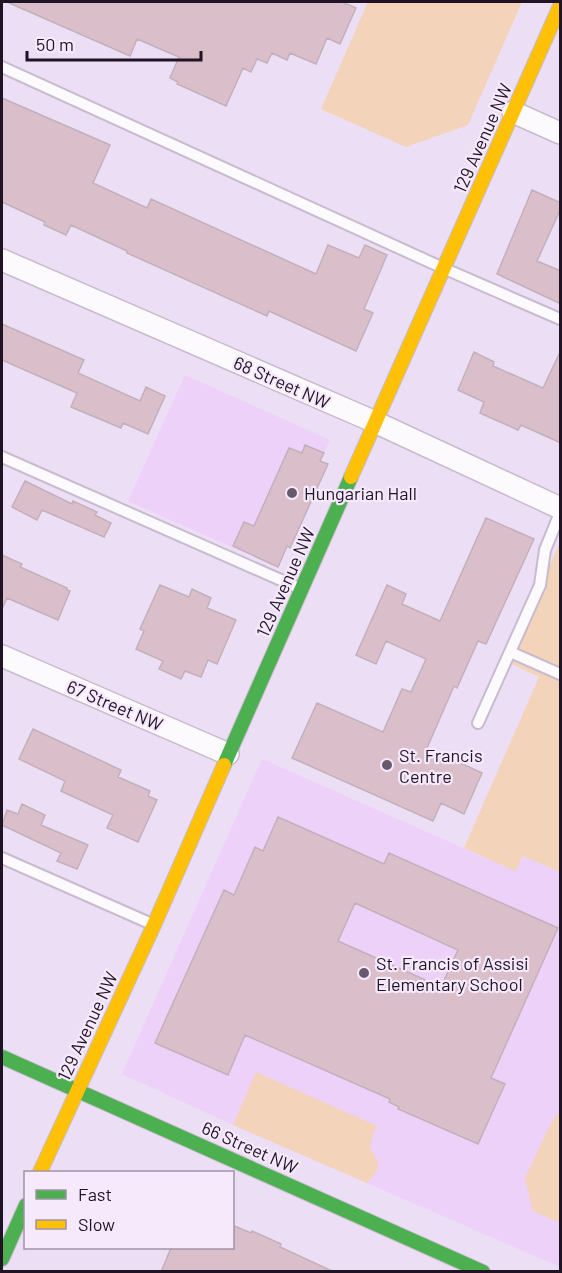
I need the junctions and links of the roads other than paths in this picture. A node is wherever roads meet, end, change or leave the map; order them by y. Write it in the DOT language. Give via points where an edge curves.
graph roads {
  1 [pos="561,6"];
  2 [pos="2,67"];
  3 [pos="513,112"];
  4 [pos="561,133"];
  5 [pos="2,260"];
  6 [pos="443,268"];
  7 [pos="561,319"];
  8 [pos="375,422"];
  9 [pos="2,457"];
  10 [pos="561,510"];
  11 [pos="302,589"];
  12 [pos="510,652"];
  13 [pos="2,656"];
  14 [pos="561,674"];
  15 [pos="478,723"];
  16 [pos="228,754"];
  17 [pos="2,858"];
  18 [pos="154,925"];
  19 [pos="2,1057"];
  20 [pos="77,1090"];
  21 [pos="41,1171"];
  22 [pos="24,1210"];
  23 [pos="2,1259"];
  24 [pos="483,1272"];
  1 -- 3 [label="street, 129 Avenue NW"];
  2 -- 6 [label="lane"];
  3 -- 4 [label="street"];
  3 -- 6 [label="street, 129 Avenue NW"];
  5 -- 8 [label="street, 68 Street NW"];
  6 -- 7 [label="lane"];
  6 -- 8 [label="street, 129 Avenue NW"];
  8 -- 10 [label="street, 68 Street NW"];
  8 -- 11 [label="street, 129 Avenue NW"];
  9 -- 11 [label="lane"];
  10 -- 12 [label="lane" via="544,550 540,585"];
  11 -- 16 [label="street, 129 Avenue NW"];
  12 -- 14 [label="lane"];
  12 -- 15 [label="lane"];
  13 -- 16 [label="street, 67 Street NW"];
  16 -- 18 [label="street, 129 Avenue NW"];
  17 -- 18 [label="lane"];
  18 -- 20 [label="street, 129 Avenue NW"];
  19 -- 20 [label="street, 66 Street NW"];
  20 -- 21 [label="street, 129 Avenue NW"];
  20 -- 24 [label="street, 66 Street NW"];
  22 -- 23 [label="street"];
}
